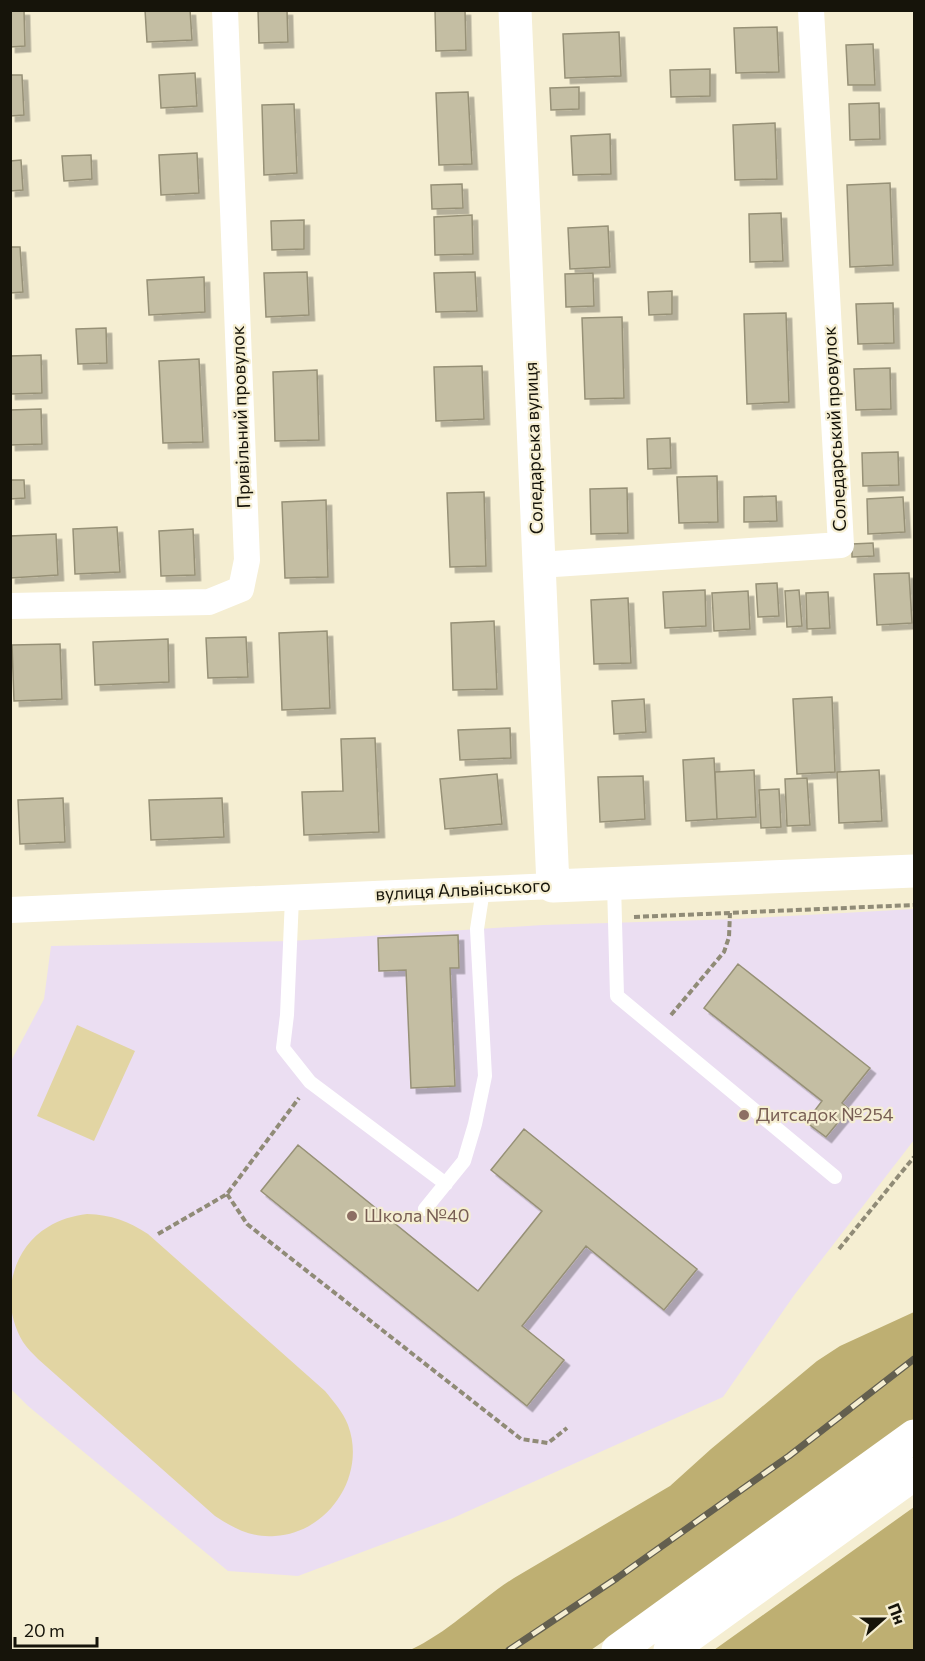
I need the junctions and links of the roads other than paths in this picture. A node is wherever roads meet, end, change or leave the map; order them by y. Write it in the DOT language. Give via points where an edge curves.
graph roads {
  1 [pos="225,10"];
  2 [pos="516,10"];
  3 [pos="811,10"];
  4 [pos="539,565"];
  5 [pos="10,606"];
  6 [pos="915,871"];
  7 [pos="614,884"];
  8 [pos="553,886"];
  9 [pos="483,890"];
  10 [pos="292,898"];
  11 [pos="10,910"];
  12 [pos="835,1177"];
  13 [pos="446,1184"];
  14 [pos="425,1209"];
  15 [pos="915,1436"];
  16 [pos="915,1474"];
  17 [pos="618,1650"];
  18 [pos="670,1650"];
  1 -- 5 [label="street, Привільний провулок" via="247,560 241,589 209,602"];
  2 -- 4 [label="street, Соледарська вулиця"];
  3 -- 4 [label="street, Соледарський провулок" via="841,545"];
  4 -- 8 [label="street, Соледарська вулиця"];
  6 -- 7 [label="street, вулиця Альвінського"];
  7 -- 8 [label="street, вулиця Альвінського"];
  7 -- 12 [label="lane" via="617,996"];
  8 -- 9 [label="street, вулиця Альвінського"];
  9 -- 10 [label="street, вулиця Альвінського"];
  9 -- 13 [label="lane" via="477,929 485,1076 464,1161"];
  10 -- 11 [label="street, вулиця Альвінського"];
  10 -- 13 [label="lane" via="283,1048 310,1082"];
  13 -- 14 [label="lane"];
  15 -- 17 [label="street"];
  16 -- 18 [label="street"];
}
